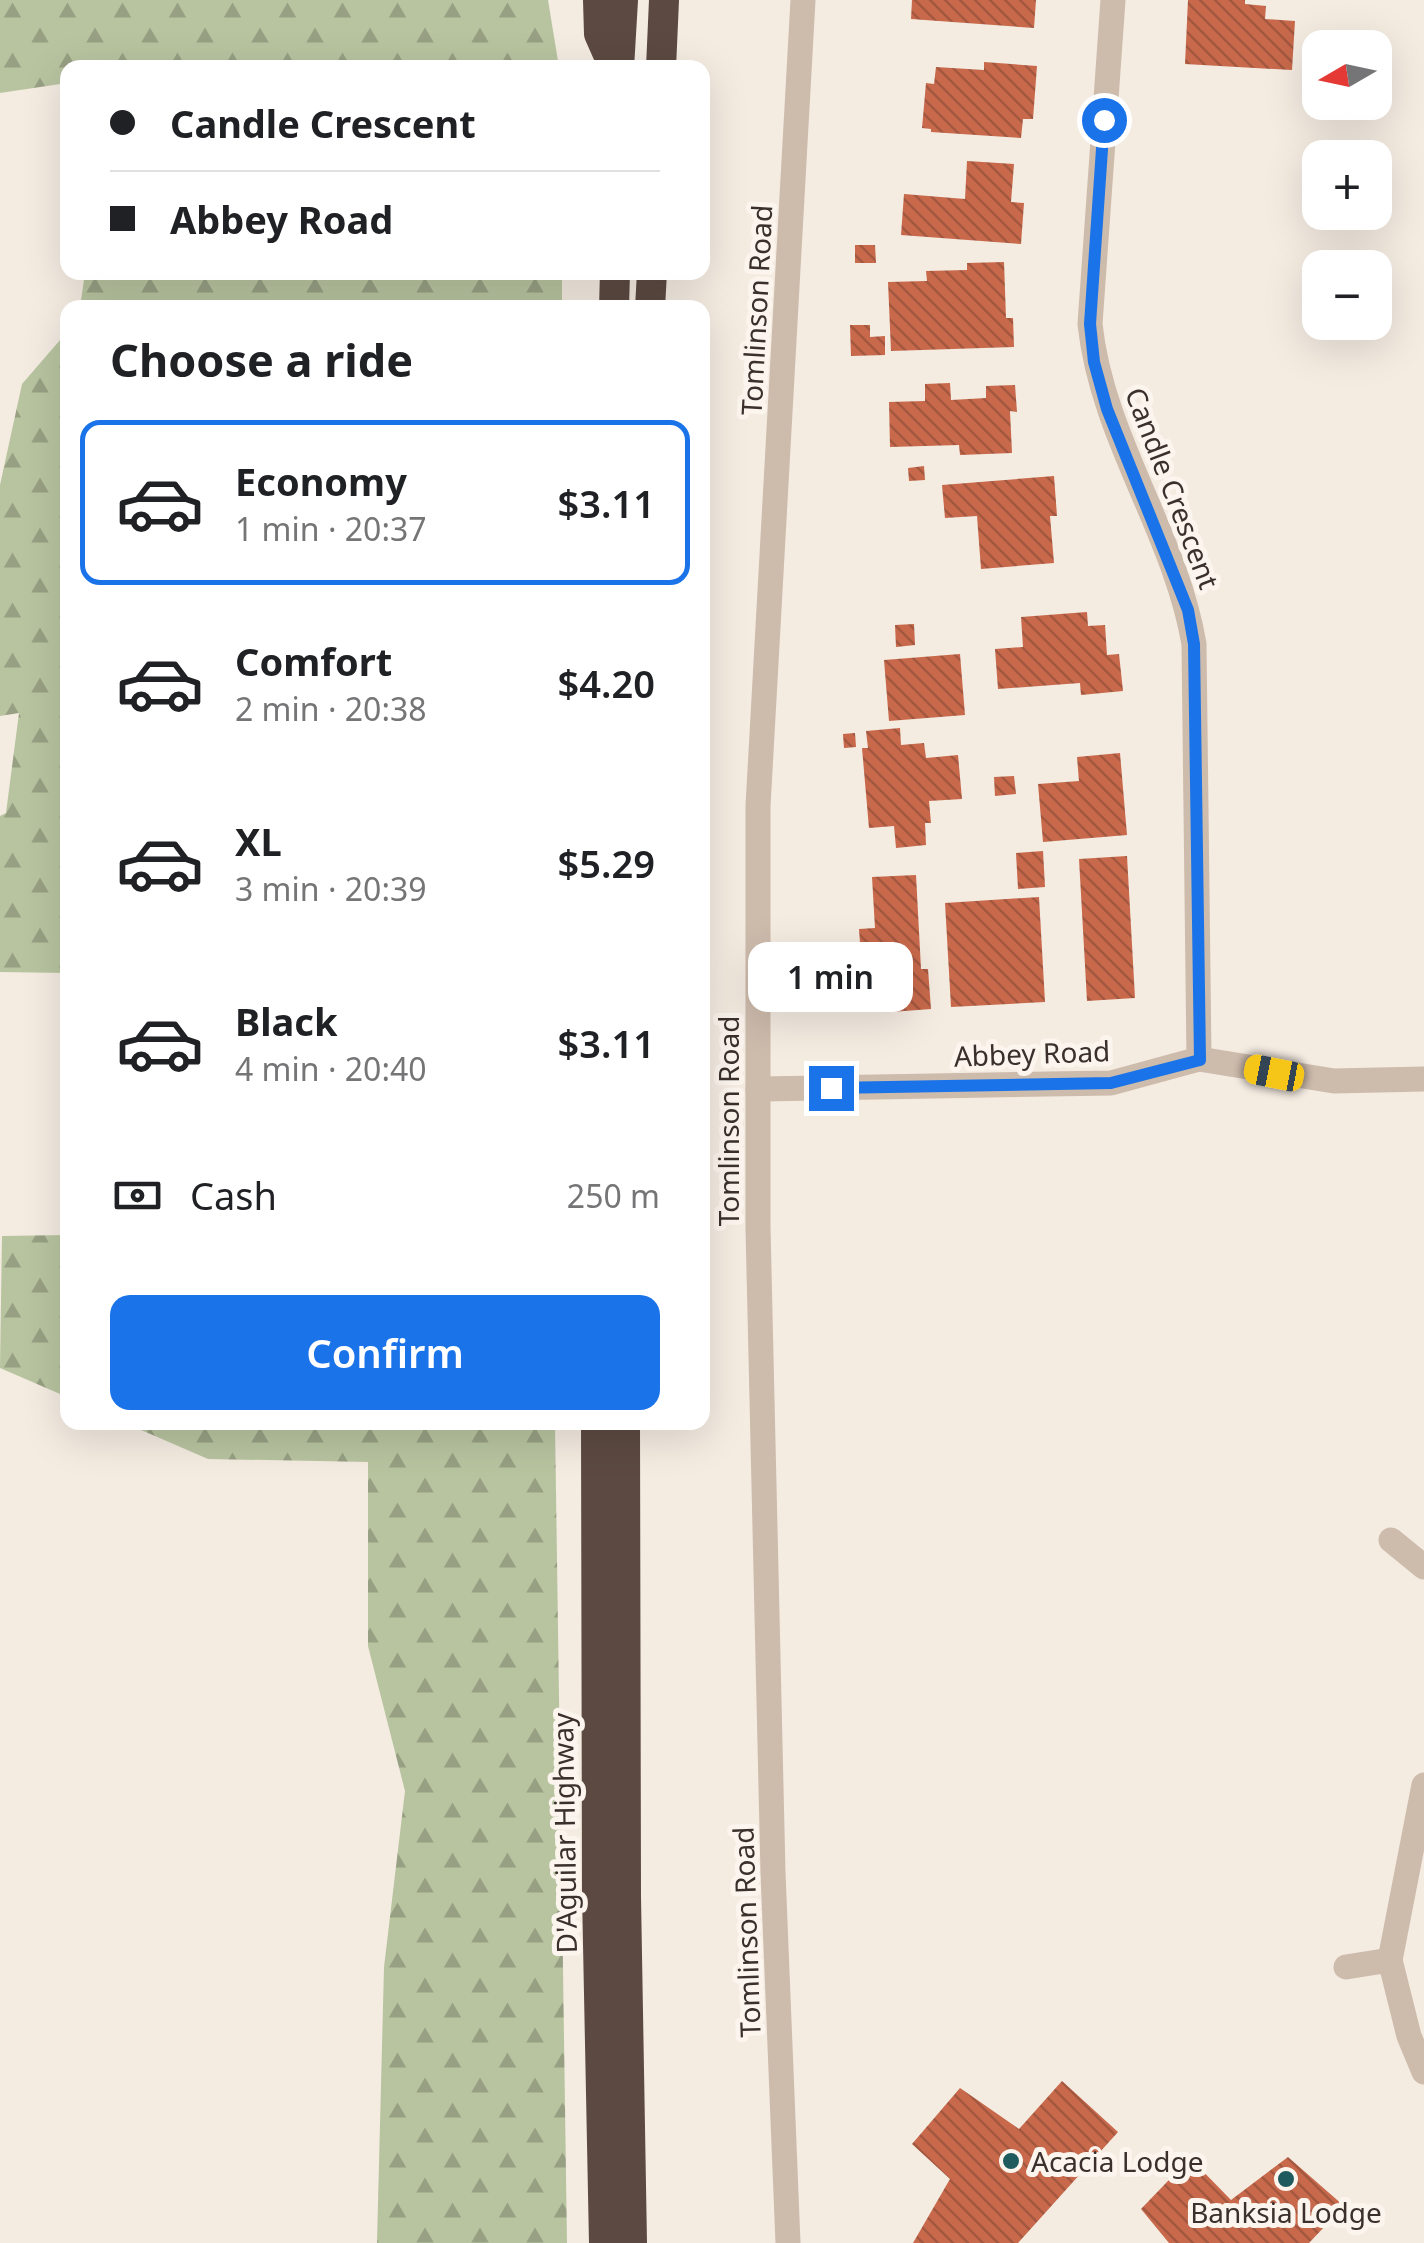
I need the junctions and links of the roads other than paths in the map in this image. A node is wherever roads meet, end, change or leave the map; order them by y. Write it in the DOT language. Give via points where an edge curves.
graph roads {
  1 [pos="598,0"];
  2 [pos="623,0"];
  3 [pos="664,0"];
  4 [pos="803,0"];
  5 [pos="1113,0"];
  6 [pos="613,60"];
  7 [pos="618,60"];
  8 [pos="661,60"];
  9 [pos="1200,1060"];
  10 [pos="1424,1079"];
  11 [pos="758,1089"];
  12 [pos="596,1430"];
  13 [pos="625,1430"];
  14 [pos="1391,1540"];
  15 [pos="1424,1567"];
  16 [pos="1424,1785"];
  17 [pos="1390,1960"];
  18 [pos="1346,1967"];
  19 [pos="1416,2032"];
  20 [pos="1424,2072"];
  21 [pos="604,2243"];
  22 [pos="632,2243"];
  23 [pos="788,2243"];
  1 -- 6 [label="highway" via="598,34"];
  2 -- 7 [label="highway"];
  3 -- 8 [label="highway"];
  4 -- 11 [label="street, Tomlinson Road" via="758,806"];
  5 -- 9 [label="street, Candle Crescent" via="1090,324 1107,409 1176,576 1194,644"];
  9 -- 10 [label="street, Abbey Road" via="1334,1081"];
  9 -- 11 [label="street, Abbey Road" via="1111,1083"];
  11 -- 23 [label="street, Tomlinson Road" via="773,1873"];
  12 -- 21 [label="highway, D'Aguilar Highway"];
  13 -- 22 [label="highway"];
  14 -- 15 [label="street"];
  16 -- 17 [label="street"];
  17 -- 18 [label="street"];
  17 -- 19 [label="street"];
  19 -- 20 [label="street"];
}
